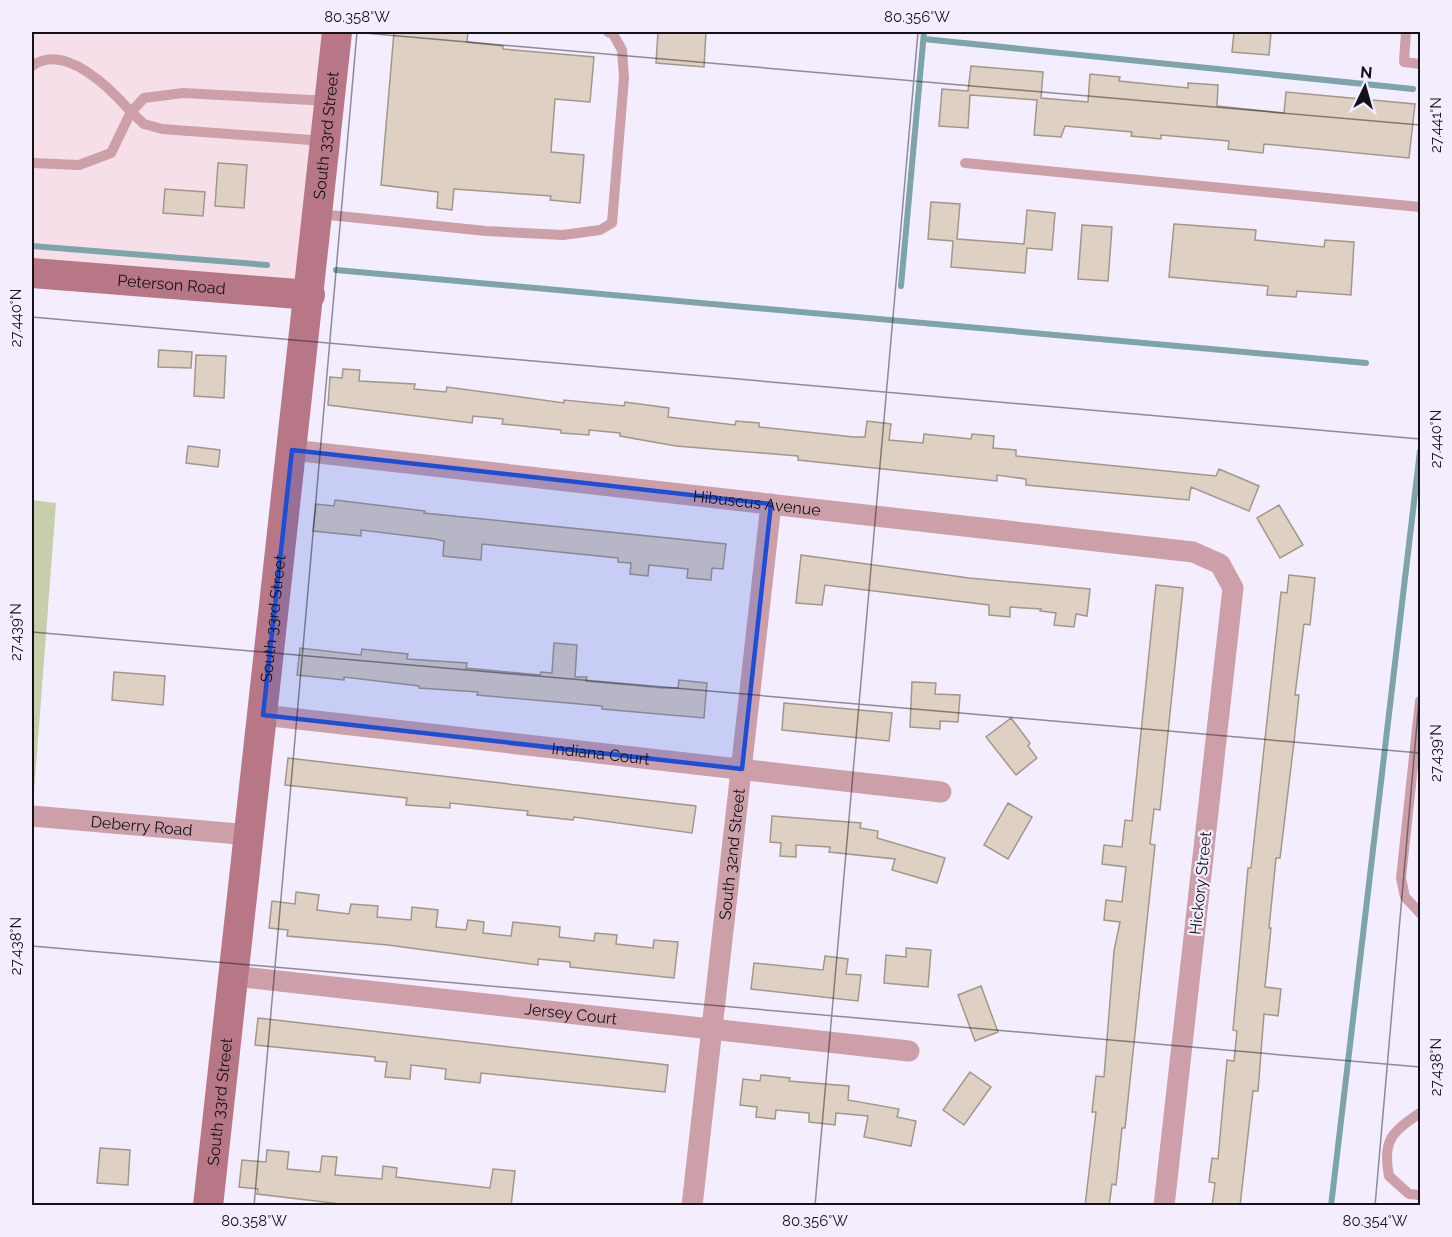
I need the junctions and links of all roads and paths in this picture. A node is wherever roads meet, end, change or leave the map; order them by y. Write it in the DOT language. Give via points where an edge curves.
graph roads {
  1 [pos="338,32"];
  2 [pos="608,32"];
  3 [pos="1406,32"];
  4 [pos="1420,64"];
  5 [pos="32,66"];
  6 [pos="329,101"];
  7 [pos="131,112"];
  8 [pos="325,141"];
  9 [pos="32,163"];
  10 [pos="965,163"];
  11 [pos="1420,207"];
  12 [pos="319,214"];
  13 [pos="32,273"];
  14 [pos="310,295"];
  15 [pos="292,450"];
  16 [pos="771,504"];
  17 [pos="1220,564"];
  18 [pos="1420,701"];
  19 [pos="262,715"];
  20 [pos="742,769"];
  21 [pos="942,792"];
  22 [pos="32,816"];
  23 [pos="250,835"];
  24 [pos="1420,913"];
  25 [pos="234,976"];
  26 [pos="712,1030"];
  27 [pos="909,1051"];
  28 [pos="1420,1113"];
  29 [pos="1420,1195"];
  30 [pos="208,1206"];
  31 [pos="692,1206"];
  32 [pos="1164,1206"];
  1 -- 6 [label="street, South 33rd Street"];
  2 -- 12 [label="lane" via="613,33 622,50 624,78 612,224 593,232 563,235"];
  3 -- 4 [label="lane" via="1404,62"];
  5 -- 7 [label="lane" via="59,60 83,69 111,88"];
  6 -- 7 [label="lane" via="183,93 144,98"];
  6 -- 8 [label="street, South 33rd Street"];
  7 -- 8 [label="lane" via="144,124 162,129"];
  7 -- 9 [label="lane" via="111,153 79,165"];
  8 -- 12 [label="street, South 33rd Street"];
  10 -- 11 [label="lane"];
  12 -- 14 [label="street, South 33rd Street"];
  13 -- 14 [label="street, Peterson Road"];
  14 -- 15 [label="street, South 33rd Street"];
  15 -- 16 [label="street, Hibuscus Avenue"];
  15 -- 19 [label="street, South 33rd Street"];
  16 -- 17 [label="street, Hibuscus Avenue" via="1193,552"];
  16 -- 20 [label="street, South 32nd Street"];
  17 -- 32 [label="street, Hickory Street" via="1233,588"];
  18 -- 24 [label="lane" via="1401,878 1405,897"];
  19 -- 20 [label="street, Indiana Court"];
  19 -- 23 [label="street, South 33rd Street"];
  20 -- 21 [label="street, Indiana Court"];
  20 -- 26 [label="street, South 32nd Street"];
  22 -- 23 [label="street, Deberry Road"];
  23 -- 25 [label="street, South 33rd Street"];
  25 -- 26 [label="street, Jersey Court"];
  25 -- 30 [label="street, South 33rd Street"];
  26 -- 27 [label="street, Jersey Court"];
  26 -- 31 [label="street, South 32nd Street"];
  28 -- 29 [label="lane" via="1395,1130 1385,1150 1389,1176 1408,1194"];
}
